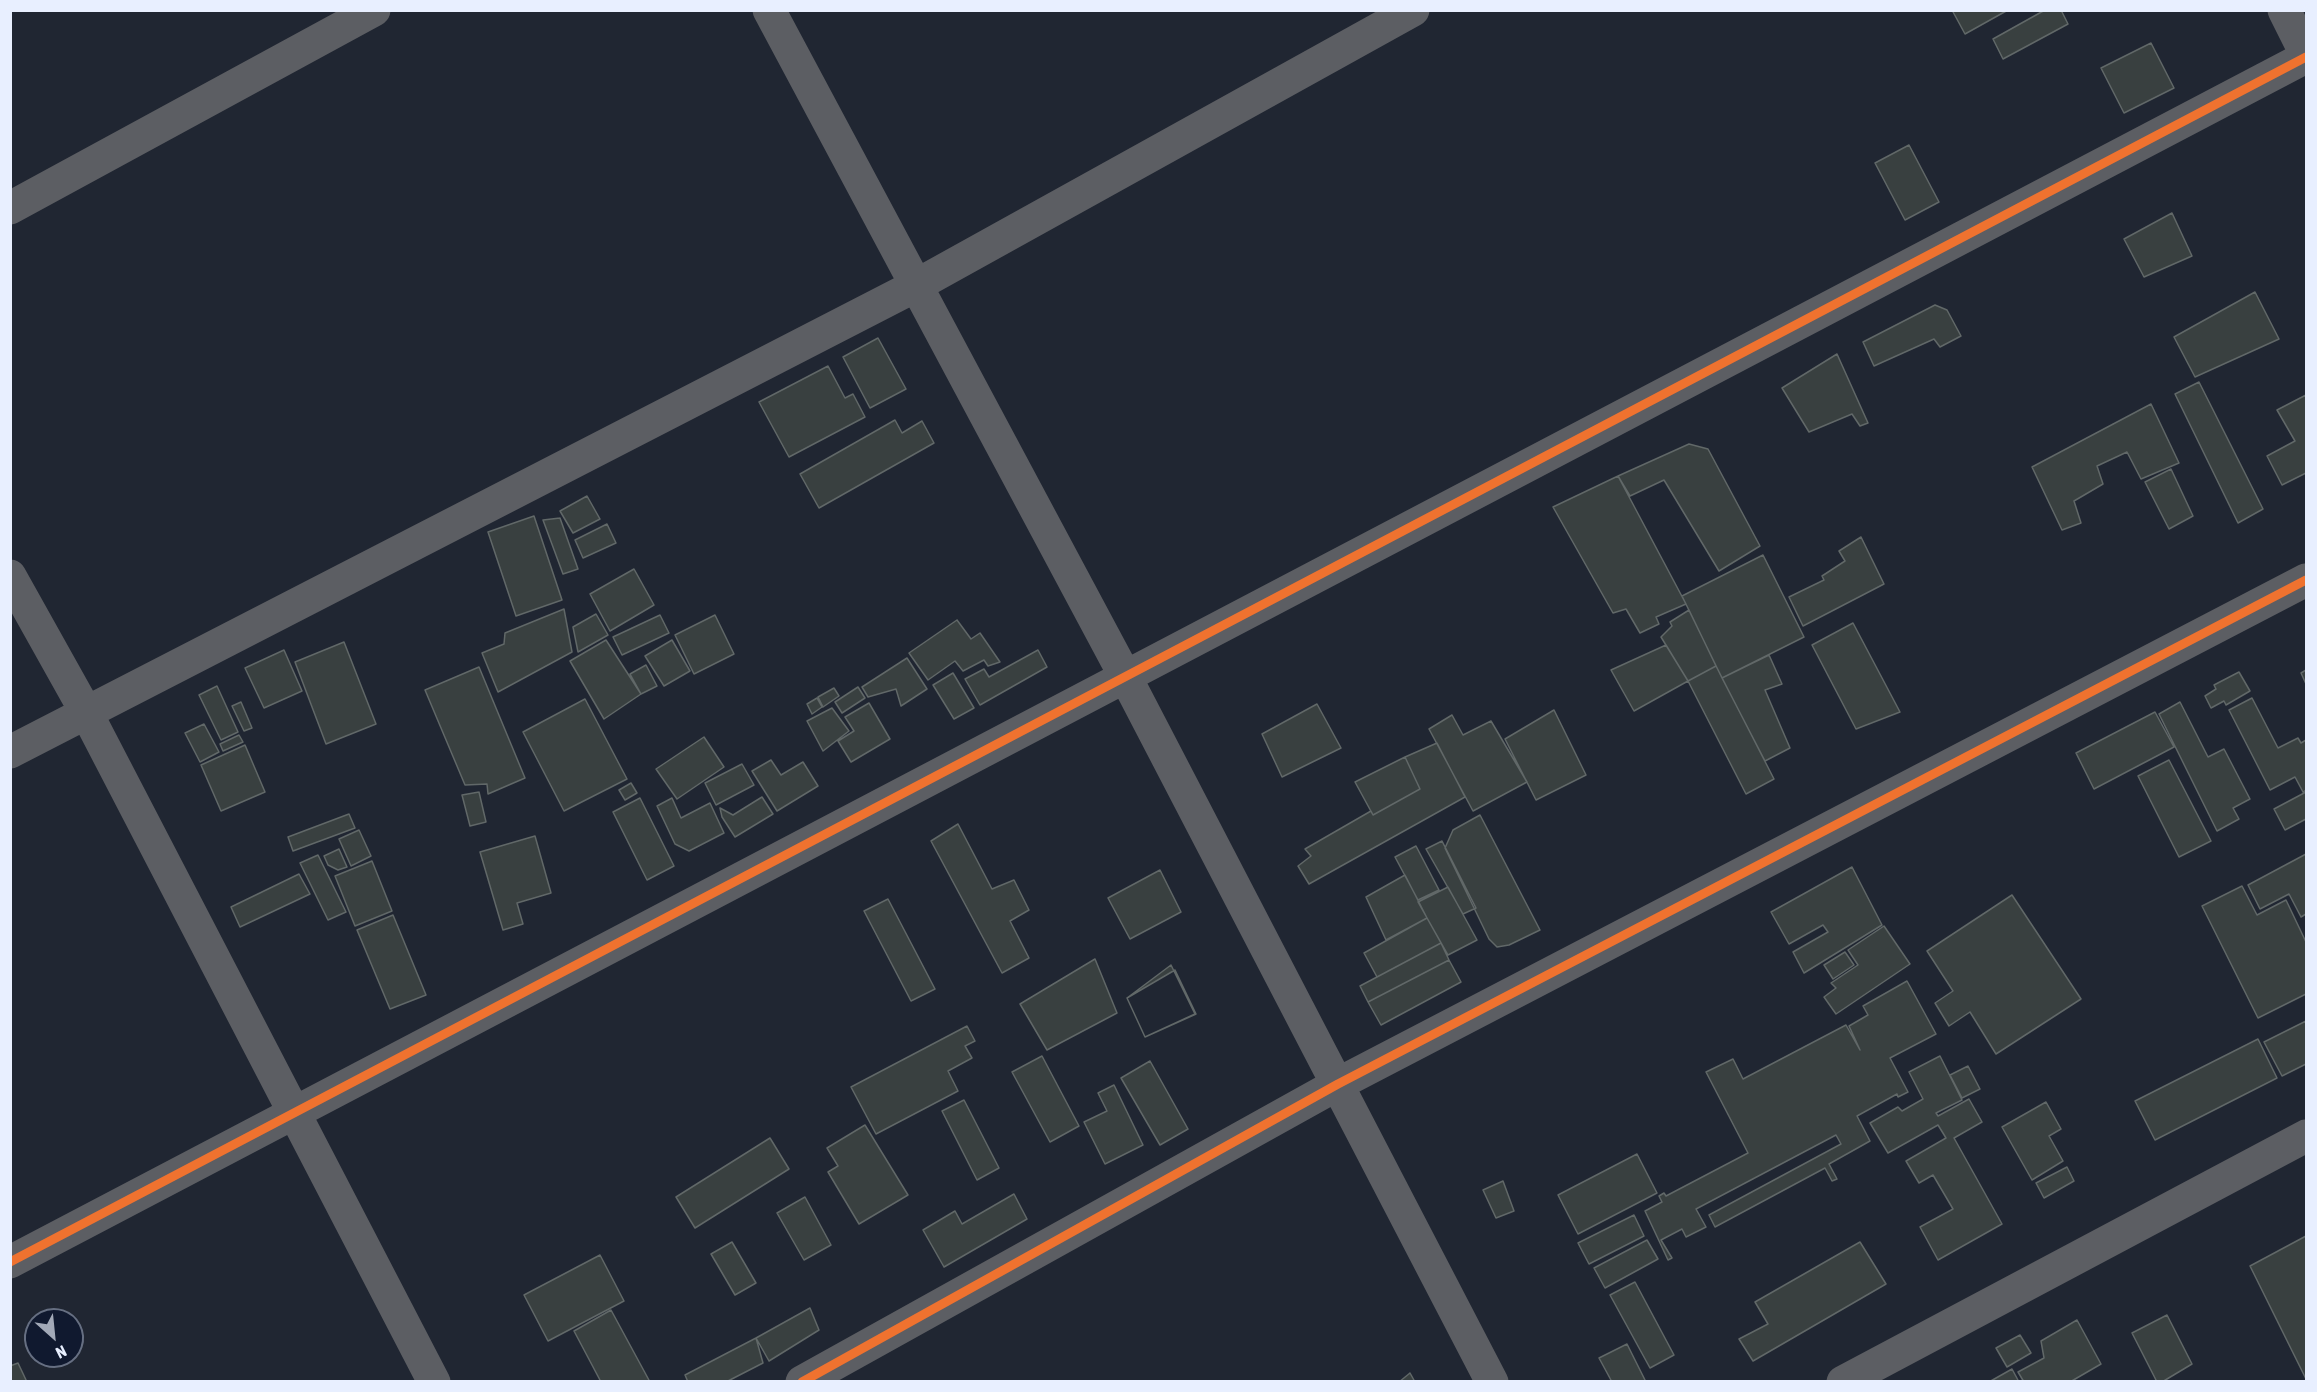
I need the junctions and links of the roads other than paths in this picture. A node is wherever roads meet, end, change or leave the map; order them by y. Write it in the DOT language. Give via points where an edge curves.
graph roads {
  1 [pos="374,10"];
  2 [pos="769,10"];
  3 [pos="1413,10"];
  4 [pos="2284,10"];
  5 [pos="2307,56"];
  6 [pos="10,208"];
  7 [pos="916,285"];
  8 [pos="10,576"];
  9 [pos="2307,580"];
  10 [pos="1125,676"];
  11 [pos="86,712"];
  12 [pos="10,752"];
  13 [pos="1338,1084"];
  14 [pos="295,1115"];
  15 [pos="2307,1136"];
  16 [pos="10,1262"];
  17 [pos="434,1382"];
  18 [pos="802,1382"];
  19 [pos="1492,1382"];
  20 [pos="1843,1382"];
  1 -- 6 [label="street"];
  2 -- 7 [label="street"];
  3 -- 7 [label="street"];
  4 -- 5 [label="street"];
  5 -- 10 [label="street"];
  7 -- 10 [label="street"];
  7 -- 11 [label="street"];
  8 -- 11 [label="street"];
  9 -- 13 [label="street"];
  10 -- 13 [label="street"];
  10 -- 14 [label="street"];
  11 -- 12 [label="street"];
  11 -- 14 [label="street"];
  13 -- 18 [label="street"];
  13 -- 19 [label="street"];
  14 -- 16 [label="street"];
  14 -- 17 [label="street"];
  15 -- 20 [label="street"];
}
